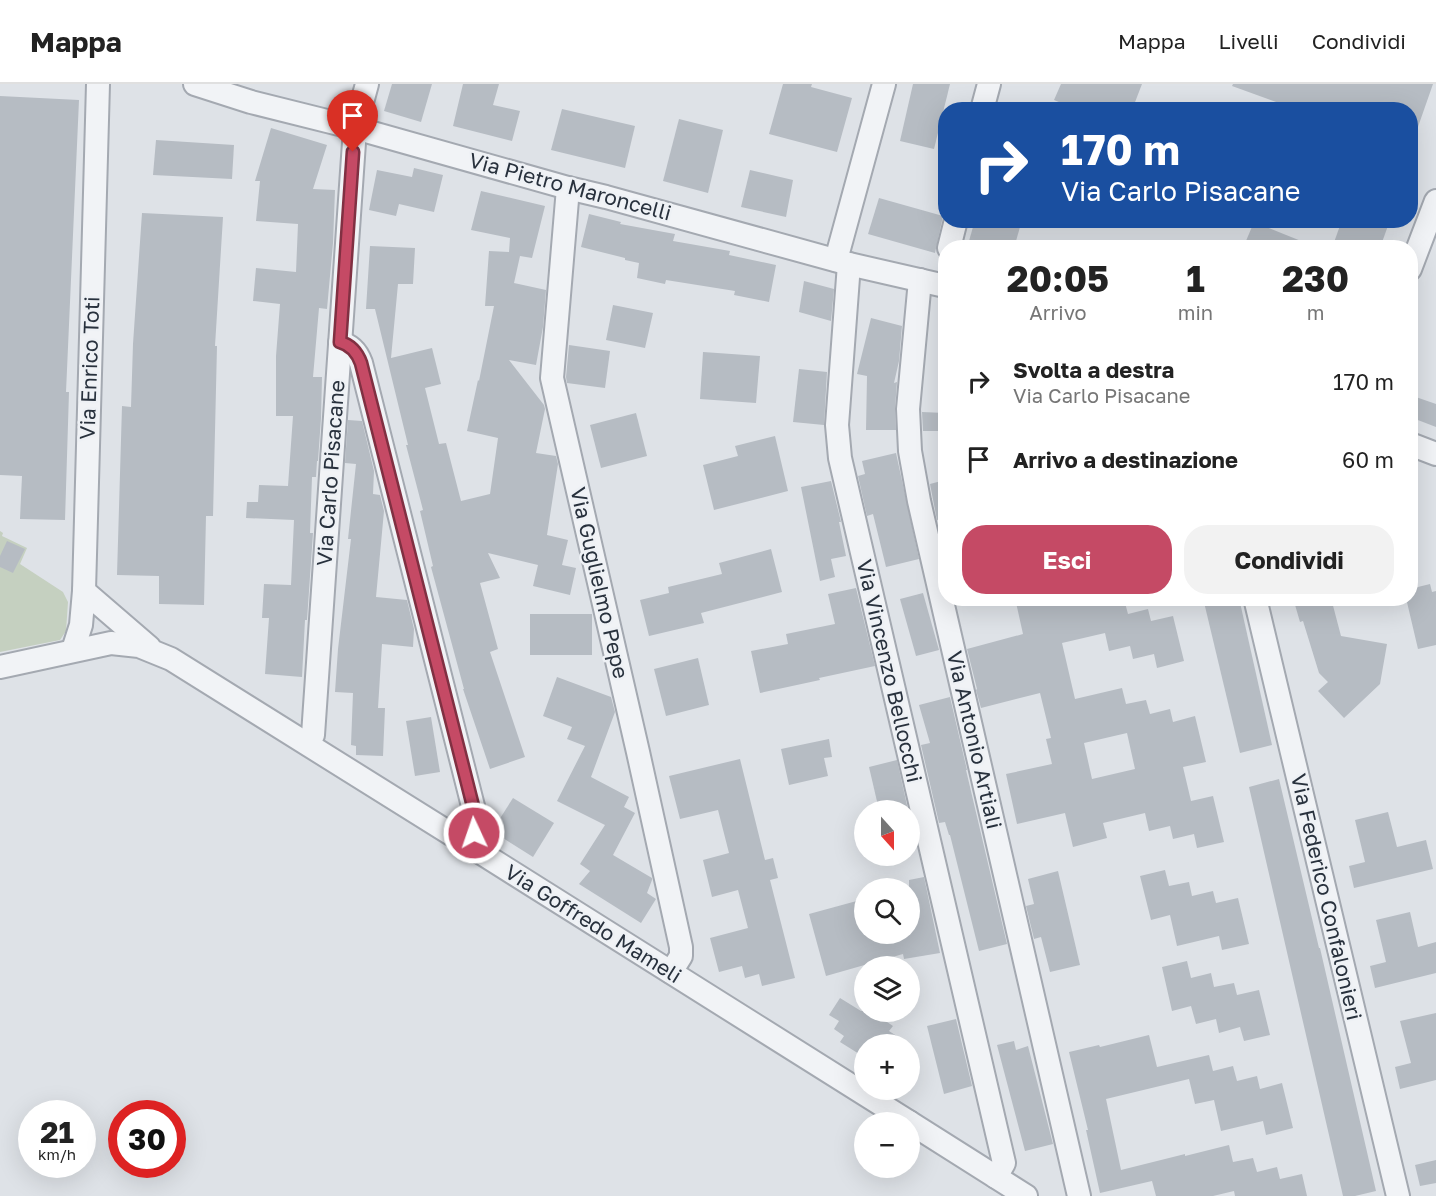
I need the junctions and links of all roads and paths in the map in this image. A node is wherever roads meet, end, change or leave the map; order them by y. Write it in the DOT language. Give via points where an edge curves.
graph roads {
  1 [pos="98,84"];
  2 [pos="195,84"];
  3 [pos="367,84"];
  4 [pos="884,84"];
  5 [pos="989,84"];
  6 [pos="984,102"];
  7 [pos="355,128"];
  8 [pos="568,188"];
  9 [pos="1436,201"];
  10 [pos="1418,248"];
  11 [pos="842,262"];
  12 [pos="937,279"];
  13 [pos="340,342"];
  14 [pos="1418,447"];
  15 [pos="1436,454"];
  16 [pos="938,584"];
  17 [pos="84,591"];
  18 [pos="943,606"];
  19 [pos="1257,606"];
  20 [pos="74,650"];
  21 [pos="154,652"];
  22 [pos="0,667"];
  23 [pos="308,744"];
  24 [pos="467,844"];
  25 [pos="671,972"];
  26 [pos="893,1112"];
  27 [pos="920,1129"];
  28 [pos="996,1177"];
  29 [pos="1026,1196"];
  30 [pos="1079,1196"];
  31 [pos="1398,1196"];
  1 -- 17 [label="street, Via Enrico Toti"];
  2 -- 7 [label="street, Via Pietro Maroncelli"];
  3 -- 7 [label="street, Via Carlo Pisacane"];
  4 -- 11 [label="street, Via Vincenzo Bellocchi"];
  5 -- 6 [label="street"];
  7 -- 8 [label="street, Via Pietro Maroncelli"];
  7 -- 13 [label="street, Via Carlo Pisacane"];
  8 -- 11 [label="street, Via Pietro Maroncelli"];
  8 -- 25 [label="street, Via Guglielmo Pepe" via="552,378 678,931 681,956"];
  9 -- 10 [label="street"];
  11 -- 12 [label="street, Via Pietro Maroncelli"];
  11 -- 28 [label="street, Via Vincenzo Bellocchi" via="837,425 840,458 1004,1163"];
  12 -- 16 [label="street, Via Antonio Artiali" via="908,409 910,451"];
  13 -- 23 [label="street, Via Carlo Pisacane" via="313,735"];
  13 -- 24 [label="street" via="358,356 367,385 476,818 474,833"];
  14 -- 15 [label="street"];
  17 -- 20 [label="street, Via Enrico Toti"];
  17 -- 21 [label="street, Via Goffredo Mameli"];
  18 -- 30 [label="street, Via Antonio Artiali"];
  19 -- 31 [label="street, Via Federico Confalonieri"];
  20 -- 21 [label="street, Via Goffredo Mameli" via="121,643"];
  20 -- 22 [label="street, Via Goffredo Mameli"];
  21 -- 23 [label="street, Via Goffredo Mameli"];
  23 -- 24 [label="street, Via Goffredo Mameli"];
  24 -- 25 [label="street, Via Goffredo Mameli"];
  25 -- 26 [label="street, Via Goffredo Mameli"];
  27 -- 28 [label="street, Via Goffredo Mameli"];
  28 -- 29 [label="street, Via Goffredo Mameli"];
}
